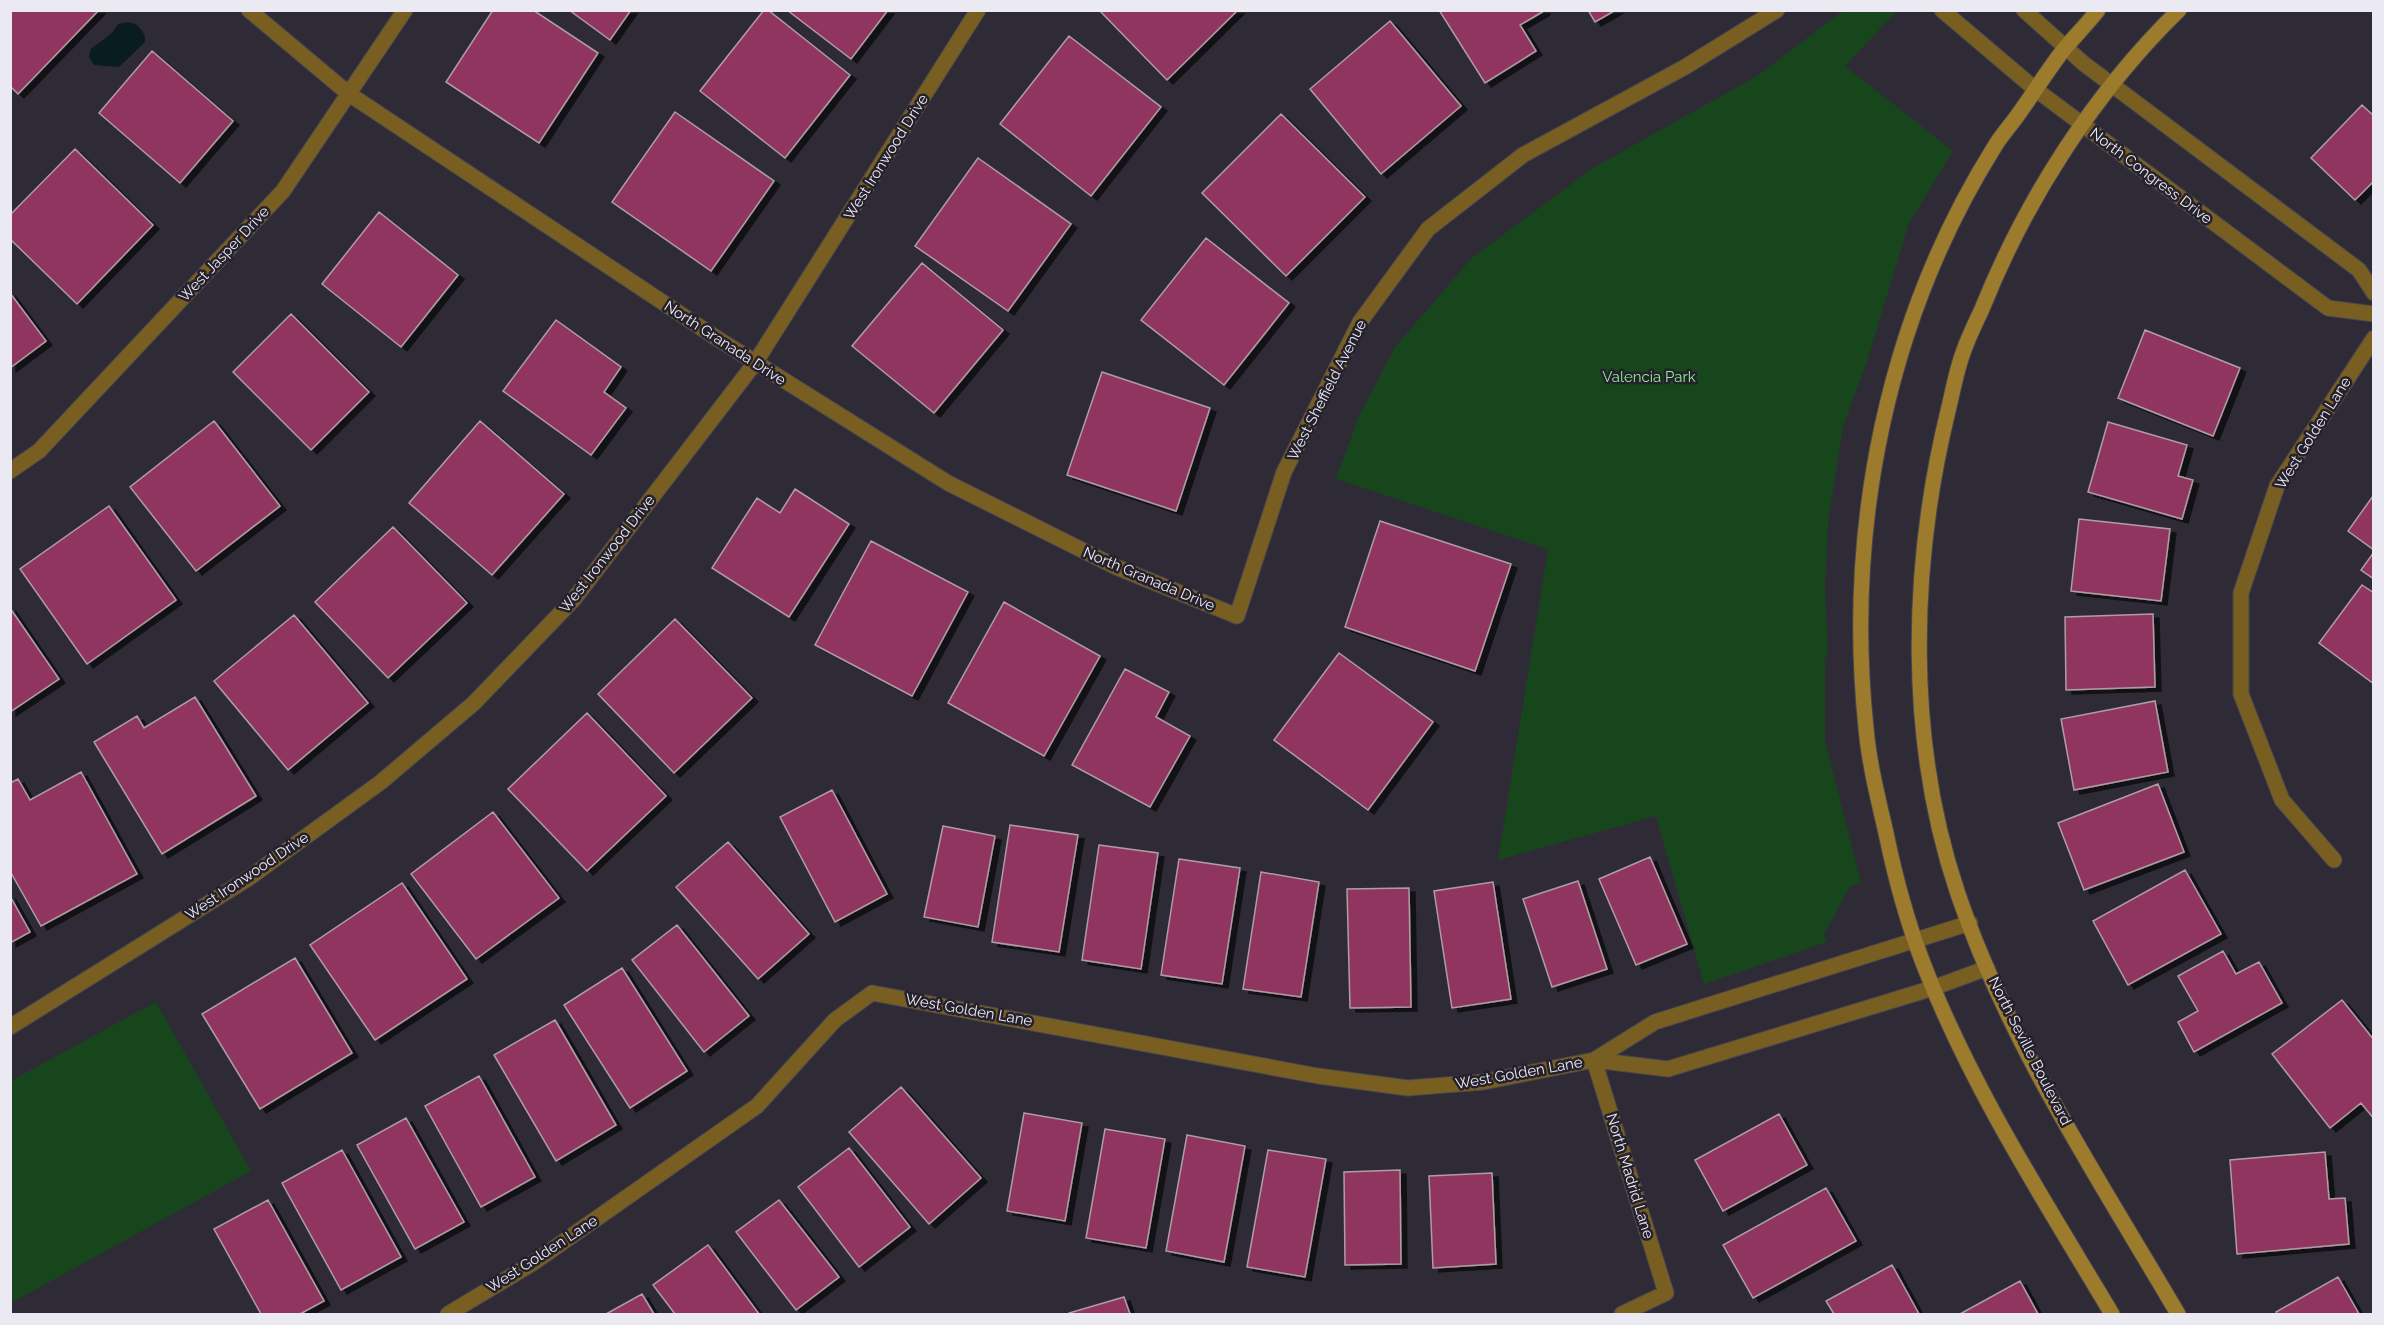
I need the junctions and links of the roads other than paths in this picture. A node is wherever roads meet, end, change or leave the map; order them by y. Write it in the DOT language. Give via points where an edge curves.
graph roads {
  1 [pos="249,10"];
  2 [pos="405,10"];
  3 [pos="978,10"];
  4 [pos="1777,10"];
  5 [pos="1942,10"];
  6 [pos="2024,10"];
  7 [pos="2098,10"];
  8 [pos="2179,10"];
  9 [pos="2065,48"];
  10 [pos="2114,85"];
  11 [pos="2036,89"];
  12 [pos="349,94"];
  13 [pos="2083,124"];
  14 [pos="2373,293"];
  15 [pos="2373,314"];
  16 [pos="2373,338"];
  17 [pos="755,363"];
  18 [pos="10,471"];
  19 [pos="1236,616"];
  20 [pos="2334,860"];
  21 [pos="1970,923"];
  22 [pos="1916,940"];
  23 [pos="1987,968"];
  24 [pos="1933,988"];
  25 [pos="10,1027"];
  26 [pos="1594,1060"];
  27 [pos="448,1314"];
  28 [pos="1622,1314"];
  29 [pos="2112,1314"];
  30 [pos="2178,1314"];
  1 -- 12 [label="street, North Granada Drive"];
  2 -- 12 [label="street, West Jasper Drive"];
  3 -- 17 [label="street, West Ironwood Drive"];
  4 -- 19 [label="street, West Sheffield Avenue" via="1685,67 1523,154 1428,229 1360,322 1284,472"];
  5 -- 11 [label="street, North Congress Drive"];
  6 -- 9 [label="street"];
  7 -- 9 [label="street"];
  8 -- 10 [label="street, North Seville Boulevard"];
  9 -- 10 [label="street"];
  9 -- 11 [label="street"];
  10 -- 13 [label="street, North Seville Boulevard"];
  10 -- 14 [label="street" via="2359,270"];
  11 -- 13 [label="street, North Congress Drive"];
  11 -- 22 [label="street" via="1995,145 1933,266 1886,406 1871,480 1862,556 1866,730 1895,876"];
  12 -- 17 [label="street, North Granada Drive"];
  12 -- 18 [label="street, West Jasper Drive" via="283,191 39,451"];
  13 -- 15 [label="street, North Congress Drive" via="2328,308"];
  13 -- 21 [label="street, North Seville Boulevard" via="2021,222 1960,361 1938,450 1924,537 1918,620 1923,724 1936,815"];
  16 -- 20 [label="street, West Golden Lane" via="2277,486 2241,593 2241,694 2282,800"];
  17 -- 19 [label="street, North Granada Drive" via="948,483 1116,567"];
  17 -- 25 [label="street, West Ironwood Drive" via="574,599 474,703 381,782 249,878"];
  21 -- 22 [label="street, West Golden Lane"];
  21 -- 23 [label="street, North Seville Boulevard"];
  22 -- 24 [label="street"];
  22 -- 26 [label="street, West Golden Lane" via="1655,1022"];
  23 -- 24 [label="street, West Golden Lane"];
  23 -- 30 [label="street, North Seville Boulevard" via="2022,1042"];
  24 -- 26 [label="street, West Golden Lane" via="1668,1069"];
  24 -- 29 [label="street" via="1982,1090"];
  26 -- 27 [label="street, West Golden Lane" via="1483,1082 1408,1088 1318,1076 872,993 835,1020 758,1106 533,1263"];
  26 -- 28 [label="street, North Madrid Lane" via="1666,1293"];
}
